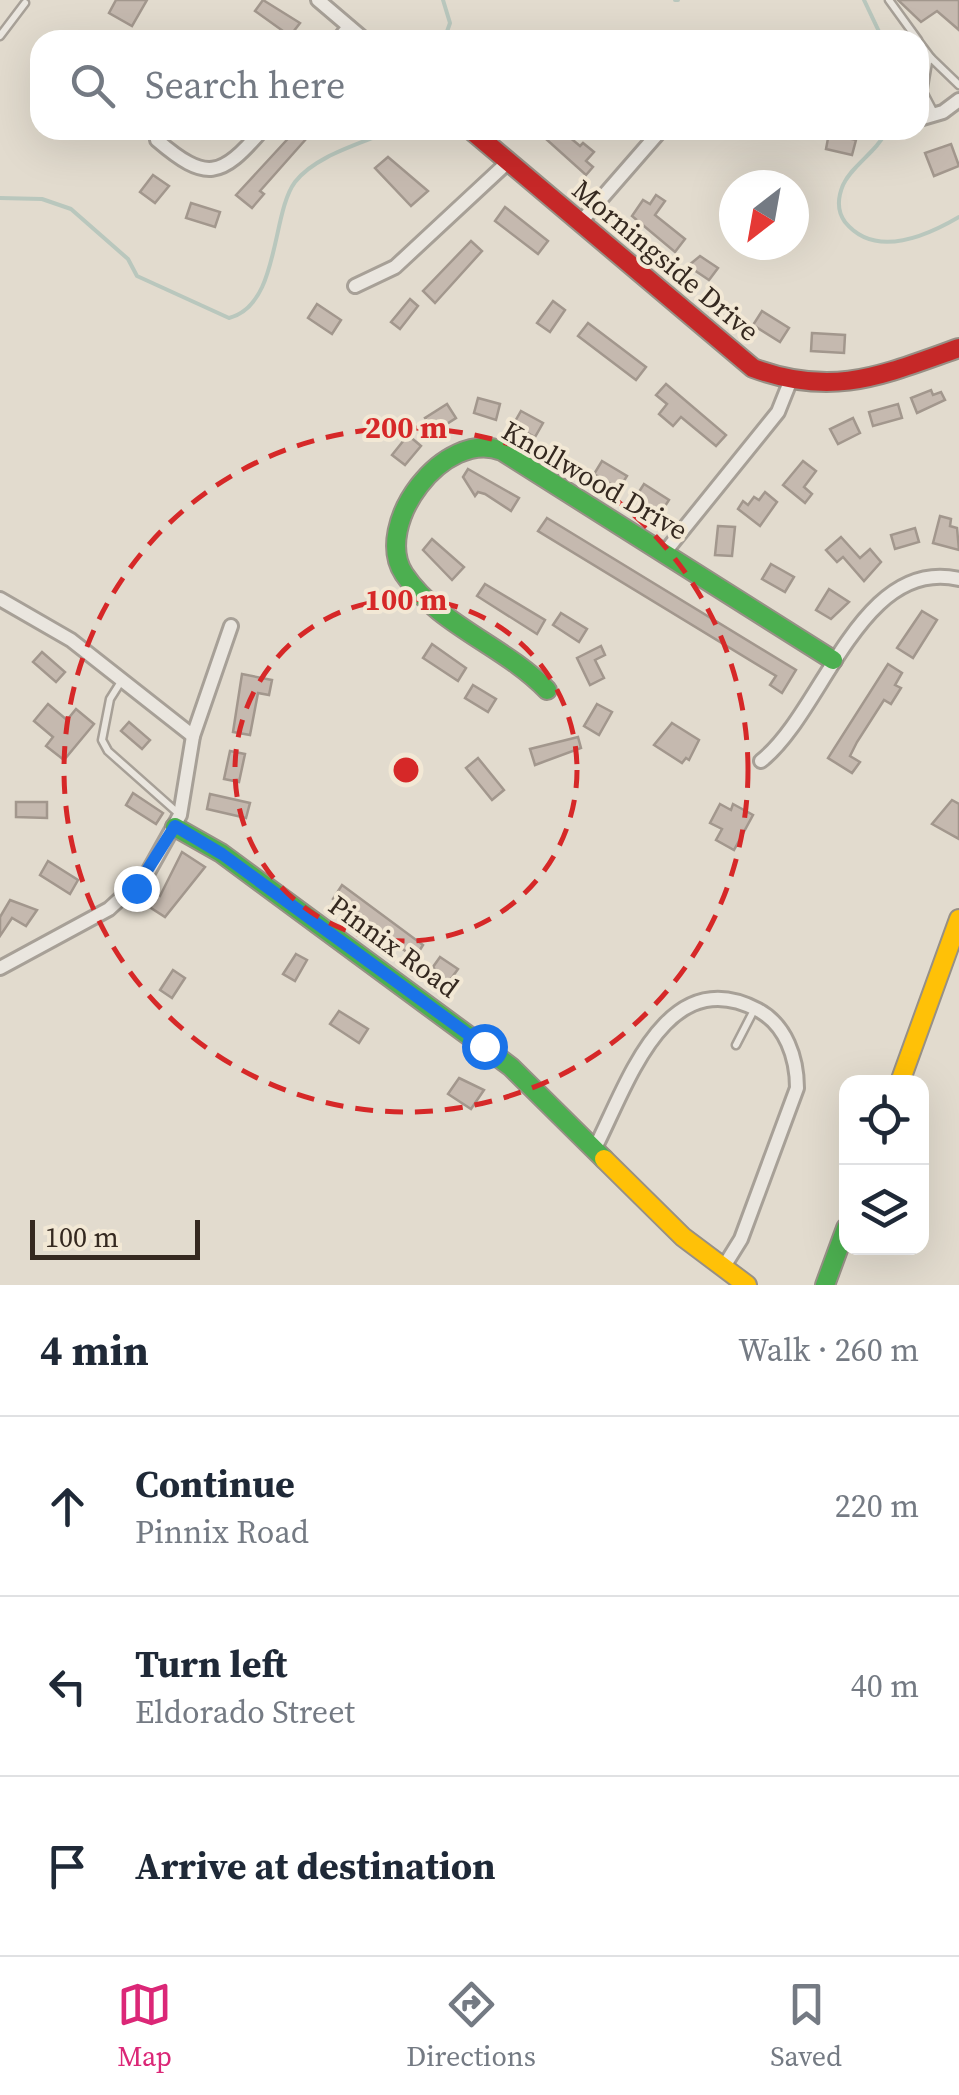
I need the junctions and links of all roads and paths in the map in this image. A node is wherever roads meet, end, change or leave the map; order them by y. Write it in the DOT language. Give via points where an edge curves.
graph roads {
  1 [pos="318,0"];
  2 [pos="890,0"];
  3 [pos="26,3"];
  4 [pos="349,27"];
  5 [pos="346,30"];
  6 [pos="353,30"];
  7 [pos="910,30"];
  8 [pos="0,36"];
  9 [pos="929,55"];
  10 [pos="931,58"];
  11 [pos="929,61"];
  12 [pos="959,85"];
  13 [pos="959,100"];
  14 [pos="929,104"];
  15 [pos="935,115"];
  16 [pos="929,116"];
  17 [pos="158,140"];
  18 [pos="254,140"];
  19 [pos="483,140"];
  20 [pos="652,140"];
  21 [pos="508,162"];
  22 [pos="580,223"];
  23 [pos="355,286"];
  24 [pos="959,348"];
  25 [pos="790,382"];
  26 [pos="665,552"];
  27 [pos="959,579"];
  28 [pos="0,599"];
  29 [pos="231,626"];
  30 [pos="833,660"];
  31 [pos="122,680"];
  32 [pos="546,690"];
  33 [pos="193,736"];
  34 [pos="761,761"];
  35 [pos="178,821"];
  36 [pos="959,919"];
  37 [pos="0,968"];
  38 [pos="755,1009"];
  39 [pos="736,1045"];
  40 [pos="903,1075"];
  41 [pos="596,1148"];
  42 [pos="839,1246"];
  43 [pos="722,1268"];
  44 [pos="747,1285"];
  45 [pos="824,1285"];
  1 -- 4 [label="street"];
  2 -- 7 [label="lane"];
  3 -- 8 [label="lane"];
  4 -- 5 [label="street"];
  4 -- 6 [label="street"];
  9 -- 10 [label="lane"];
  10 -- 11 [label="lane"];
  10 -- 12 [label="lane"];
  13 -- 15 [label="street"];
  14 -- 15 [label="lane"];
  15 -- 16 [label="street"];
  17 -- 18 [label="street" via="188,165 208,170 238,159"];
  19 -- 21 [label="street, Morningside Drive"];
  20 -- 22 [label="street"];
  21 -- 22 [label="street, Morningside Drive"];
  21 -- 23 [label="street" via="395,268"];
  22 -- 25 [label="street, Morningside Drive" via="736,358"];
  24 -- 25 [label="street, Morningside Drive" via="845,386"];
  25 -- 26 [label="street" via="778,412"];
  26 -- 30 [label="street, Knollwood Drive"];
  26 -- 32 [label="street, Knollwood Drive" via="492,446 470,445 446,458 404,511 395,538 398,566 420,597 531,668"];
  27 -- 30 [label="street" via="919,578 894,590"];
  28 -- 31 [label="street" via="71,640"];
  29 -- 33 [label="street"];
  30 -- 34 [label="street"];
  31 -- 33 [label="street"];
  31 -- 35 [label="lane" via="110,700 102,740"];
  33 -- 35 [label="street"];
  35 -- 37 [label="street" via="123,900"];
  35 -- 41 [label="street, Pinnix Road" via="484,1046"];
  36 -- 40 [label="street"];
  38 -- 39 [label="lane"];
  38 -- 41 [label="street" via="712,1000 683,1008 658,1027"];
  38 -- 43 [label="street" via="786,1039 797,1088 741,1239"];
  41 -- 43 [label="street, Pinnix Road"];
  42 -- 45 [label="street"];
  43 -- 44 [label="street, Pinnix Road"];
}
